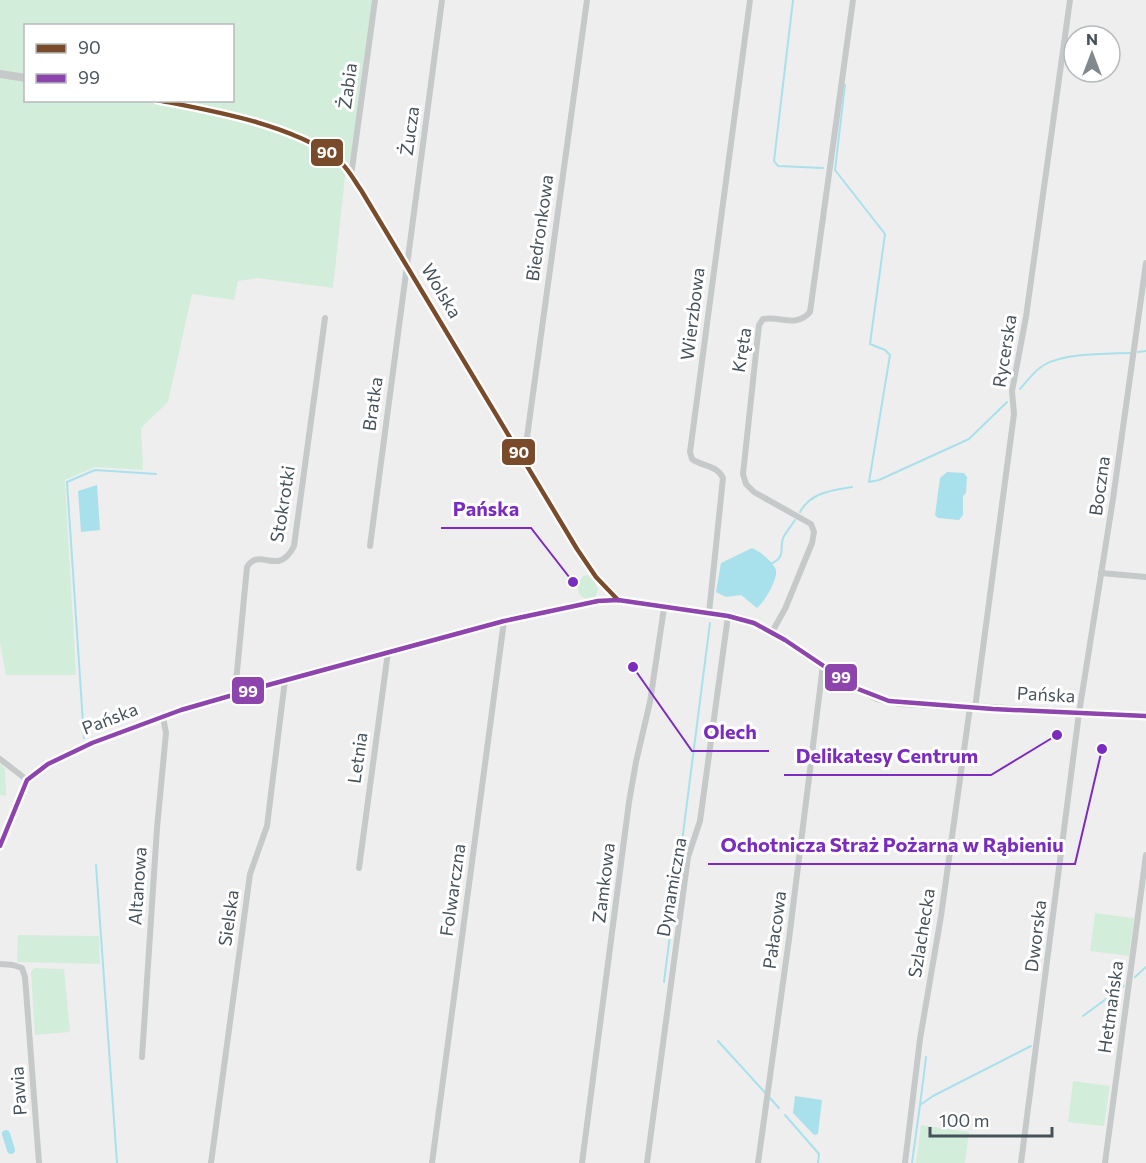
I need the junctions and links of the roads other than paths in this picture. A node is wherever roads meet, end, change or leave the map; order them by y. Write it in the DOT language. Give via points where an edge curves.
graph roads {
  1 [pos="375,0"];
  2 [pos="442,0"];
  3 [pos="587,0"];
  4 [pos="750,0"];
  5 [pos="854,0"];
  6 [pos="1070,0"];
  7 [pos="0,74"];
  8 [pos="24,78"];
  9 [pos="167,102"];
  10 [pos="351,176"];
  11 [pos="1146,263"];
  12 [pos="407,266"];
  13 [pos="325,318"];
  14 [pos="524,460"];
  15 [pos="370,546"];
  16 [pos="1101,573"];
  17 [pos="1146,577"];
  18 [pos="618,600"];
  19 [pos="664,608"];
  20 [pos="709,613"];
  21 [pos="728,616"];
  22 [pos="504,621"];
  23 [pos="772,632"];
  24 [pos="388,652"];
  25 [pos="823,665"];
  26 [pos="285,680"];
  27 [pos="240,693"];
  28 [pos="973,707"];
  29 [pos="1079,713"];
  30 [pos="1146,716"];
  31 [pos="163,717"];
  32 [pos="0,759"];
  33 [pos="27,780"];
  34 [pos="0,846"];
  35 [pos="1146,855"];
  36 [pos="359,868"];
  37 [pos="0,964"];
  38 [pos="142,1057"];
  39 [pos="39,1163"];
  40 [pos="211,1163"];
  41 [pos="432,1163"];
  42 [pos="582,1163"];
  43 [pos="647,1163"];
  44 [pos="758,1163"];
  45 [pos="905,1163"];
  46 [pos="1021,1163"];
  47 [pos="1105,1163"];
  1 -- 10 [label="street, Żabia"];
  2 -- 12 [label="street, Żucza"];
  3 -- 14 [label="street, Biedronkowa"];
  4 -- 20 [label="street, Wierzbowa" via="690,452 692,459 713,467 723,478"];
  5 -- 23 [label="street, Kręta" via="810,312 804,319 763,319 759,325 743,474 754,492 811,524 814,532 785,609"];
  6 -- 28 [label="street, Rycerska" via="1012,391 1014,414"];
  7 -- 8 [label="street"];
  9 -- 10 [label="street, Wolska" via="222,113 303,138 338,159"];
  10 -- 12 [label="street, Wolska"];
  11 -- 16 [label="street, Boczna"];
  12 -- 14 [label="street, Wolska"];
  12 -- 15 [label="street, Bratka"];
  13 -- 27 [label="street, Stokrotki" via="294,546 288,558 279,562 255,559 247,567 236,682"];
  14 -- 18 [label="street, Wolska" via="586,563"];
  16 -- 17 [label="street"];
  16 -- 29 [label="street, Boczna"];
  18 -- 19 [label="street, Pańska"];
  18 -- 22 [label="street, Pańska" via="576,604"];
  19 -- 20 [label="street, Pańska"];
  19 -- 42 [label="street, Zamkowa" via="629,802"];
  20 -- 21 [label="street, Pańska"];
  21 -- 23 [label="street, Pańska"];
  21 -- 43 [label="street, Dynamiczna" via="700,821 688,857"];
  22 -- 24 [label="street, Pańska"];
  22 -- 41 [label="street, Folwarczna"];
  23 -- 25 [label="street, Pańska"];
  24 -- 26 [label="street, Pańska"];
  24 -- 36 [label="street, Letnia"];
  25 -- 28 [label="street, Pańska" via="877,698"];
  25 -- 44 [label="street, Pałacowa"];
  26 -- 27 [label="street, Pańska"];
  26 -- 40 [label="street, Sielska" via="267,826 250,874"];
  27 -- 31 [label="street, Pańska"];
  28 -- 29 [label="street, Pańska"];
  28 -- 45 [label="street, Szlachecka" via="920,1039"];
  29 -- 30 [label="street, Pańska"];
  29 -- 46 [label="street, Dworska"];
  31 -- 33 [label="street, Pańska" via="68,753"];
  31 -- 38 [label="street, Altanowa"];
  32 -- 33 [label="street"];
  33 -- 34 [label="street"];
  35 -- 47 [label="street, Hetmańska"];
  37 -- 39 [label="street, Pawia" via="22,968 26,977"];
}
